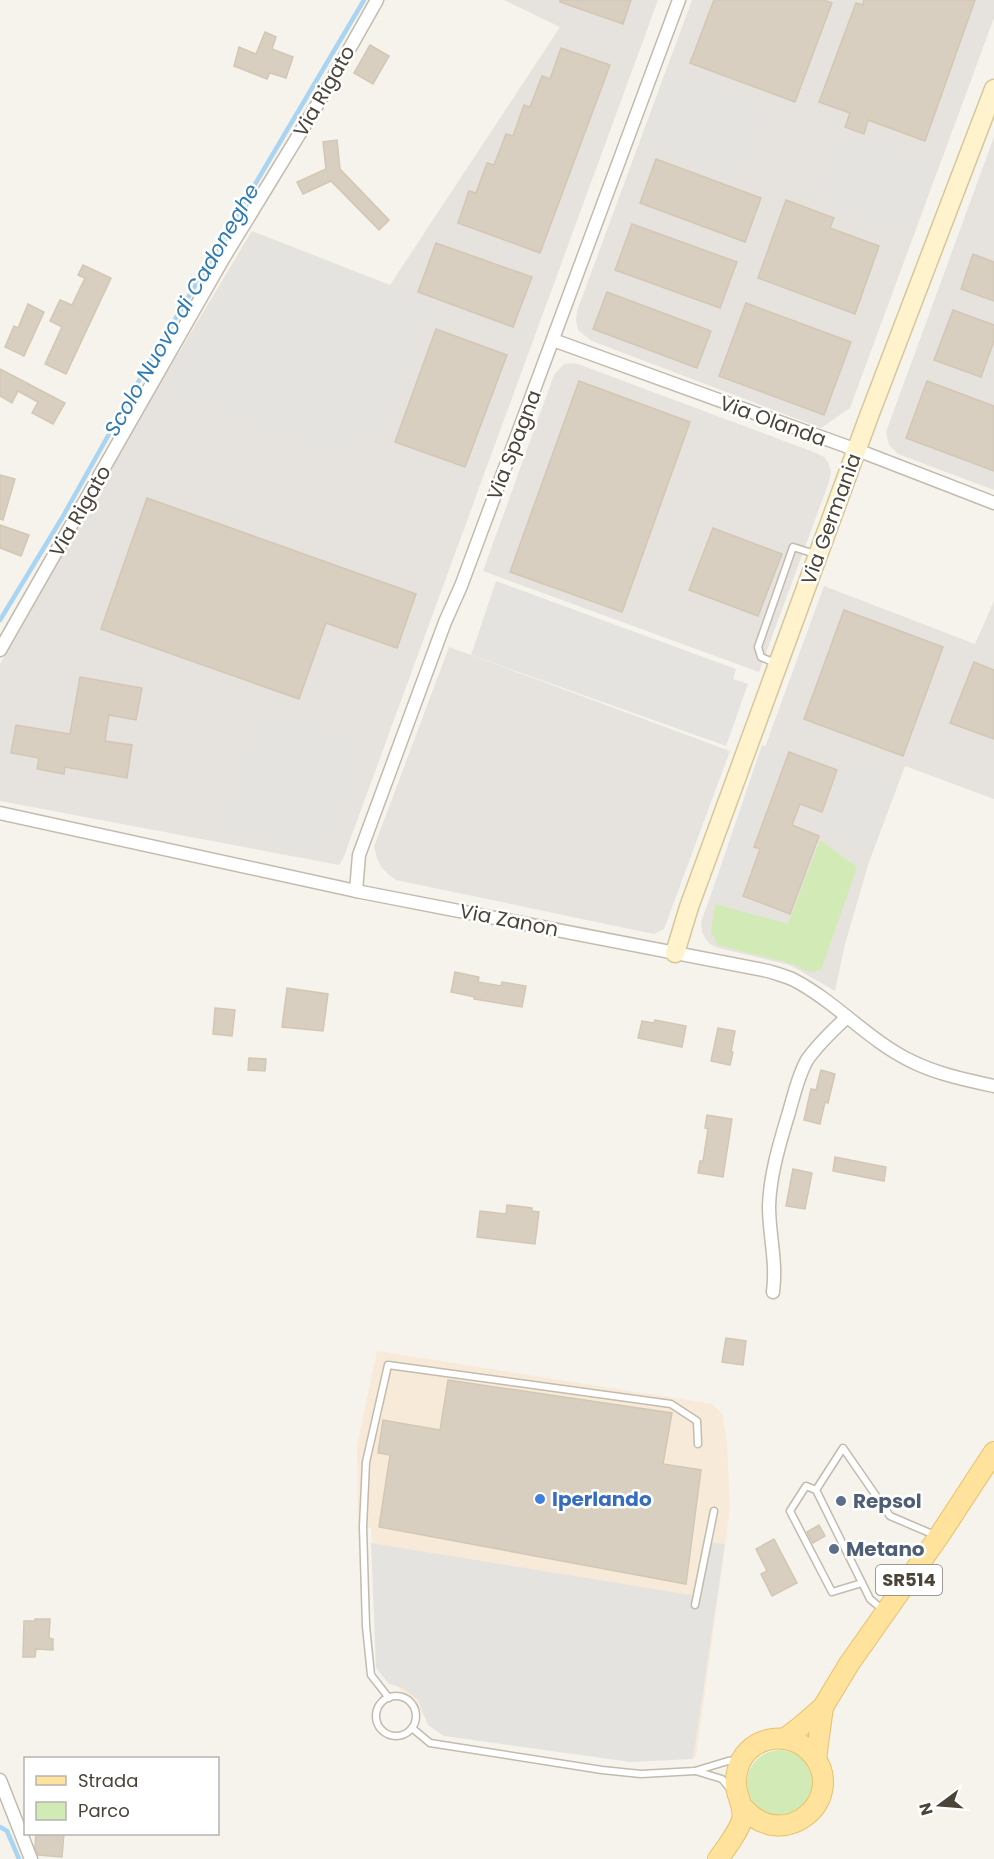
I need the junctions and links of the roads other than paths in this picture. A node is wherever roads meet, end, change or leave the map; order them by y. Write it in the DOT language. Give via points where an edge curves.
graph roads {
  1 [pos="377,0"];
  2 [pos="679,0"];
  3 [pos="994,89"];
  4 [pos="553,340"];
  5 [pos="856,451"];
  6 [pos="994,503"];
  7 [pos="818,556"];
  8 [pos="0,650"];
  9 [pos="778,664"];
  10 [pos="0,813"];
  11 [pos="356,891"];
  12 [pos="675,953"];
  13 [pos="847,1017"];
  14 [pos="994,1086"];
  15 [pos="774,1292"];
  16 [pos="698,1444"];
  17 [pos="994,1452"];
  18 [pos="816,1490"];
  19 [pos="714,1511"];
  20 [pos="939,1536"];
  21 [pos="862,1582"];
  22 [pos="695,1605"];
  23 [pos="886,1612"];
  24 [pos="389,1698"];
  25 [pos="823,1707"];
  26 [pos="412,1728"];
  27 [pos="784,1739"];
  28 [pos="741,1760"];
  29 [pos="816,1760"];
  30 [pos="695,1771"];
  31 [pos="0,1780"];
  32 [pos="740,1801"];
  33 [pos="773,1825"];
  34 [pos="722,1854"];
  35 [pos="31,1859"];
  1 -- 8 [label="street, Via Rigato" via="223,259"];
  2 -- 4 [label="street, Via Spagna"];
  3 -- 5 [label="street, Via Germania"];
  4 -- 5 [label="street, Via Olanda"];
  4 -- 11 [label="street, Via Spagna" via="359,855"];
  5 -- 6 [label="street, Via Olanda"];
  5 -- 7 [label="street, Via Germania"];
  7 -- 9 [label="street, Via Germania"];
  7 -- 9 [label="lane" via="793,547 758,647 761,657"];
  9 -- 12 [label="street, Via Germania"];
  10 -- 11 [label="street, Via Zanon"];
  11 -- 12 [label="street, Via Zanon"];
  12 -- 13 [label="street, Via Zanon" via="768,971 794,980"];
  13 -- 14 [label="street, Via Zanon" via="910,1061"];
  13 -- 15 [label="street" via="806,1062 778,1149 769,1202 776,1272"];
  16 -- 24 [label="lane" via="697,1421 671,1404 388,1365 366,1462 363,1527 371,1675"];
  17 -- 20 [label="main road, SR514"];
  18 -- 20 [label="lane" via="843,1448 890,1516"];
  18 -- 21 [label="lane"];
  18 -- 21 [label="lane" via="806,1486 790,1511 832,1592"];
  19 -- 22 [label="lane"];
  20 -- 23 [label="main road, SR514"];
  21 -- 23 [label="lane" via="870,1599"];
  23 -- 25 [label="main road, SR514"];
  24 -- 26 [label="lane" via="401,1697 412,1704 416,1716"];
  24 -- 26 [label="lane" via="379,1706 378,1725 394,1736"];
  25 -- 27 [label="main road, SR514"];
  25 -- 29 [label="main road, SR514"];
  26 -- 30 [label="lane" via="430,1743 602,1770 641,1774"];
  27 -- 28 [label="main road, SR514" via="764,1741"];
  27 -- 29 [label="main road" via="802,1745"];
  28 -- 30 [label="lane"];
  28 -- 32 [label="main road, SR514" via="736,1779"];
  29 -- 33 [label="main road, SR514" via="822,1778 815,1807 791,1824"];
  30 -- 32 [label="lane" via="722,1779"];
  31 -- 35 [label="street"];
  32 -- 33 [label="main road" via="755,1819"];
  32 -- 34 [label="main road, SR514" via="742,1820"];
  33 -- 34 [label="main road, SR514" via="754,1830"];
}
